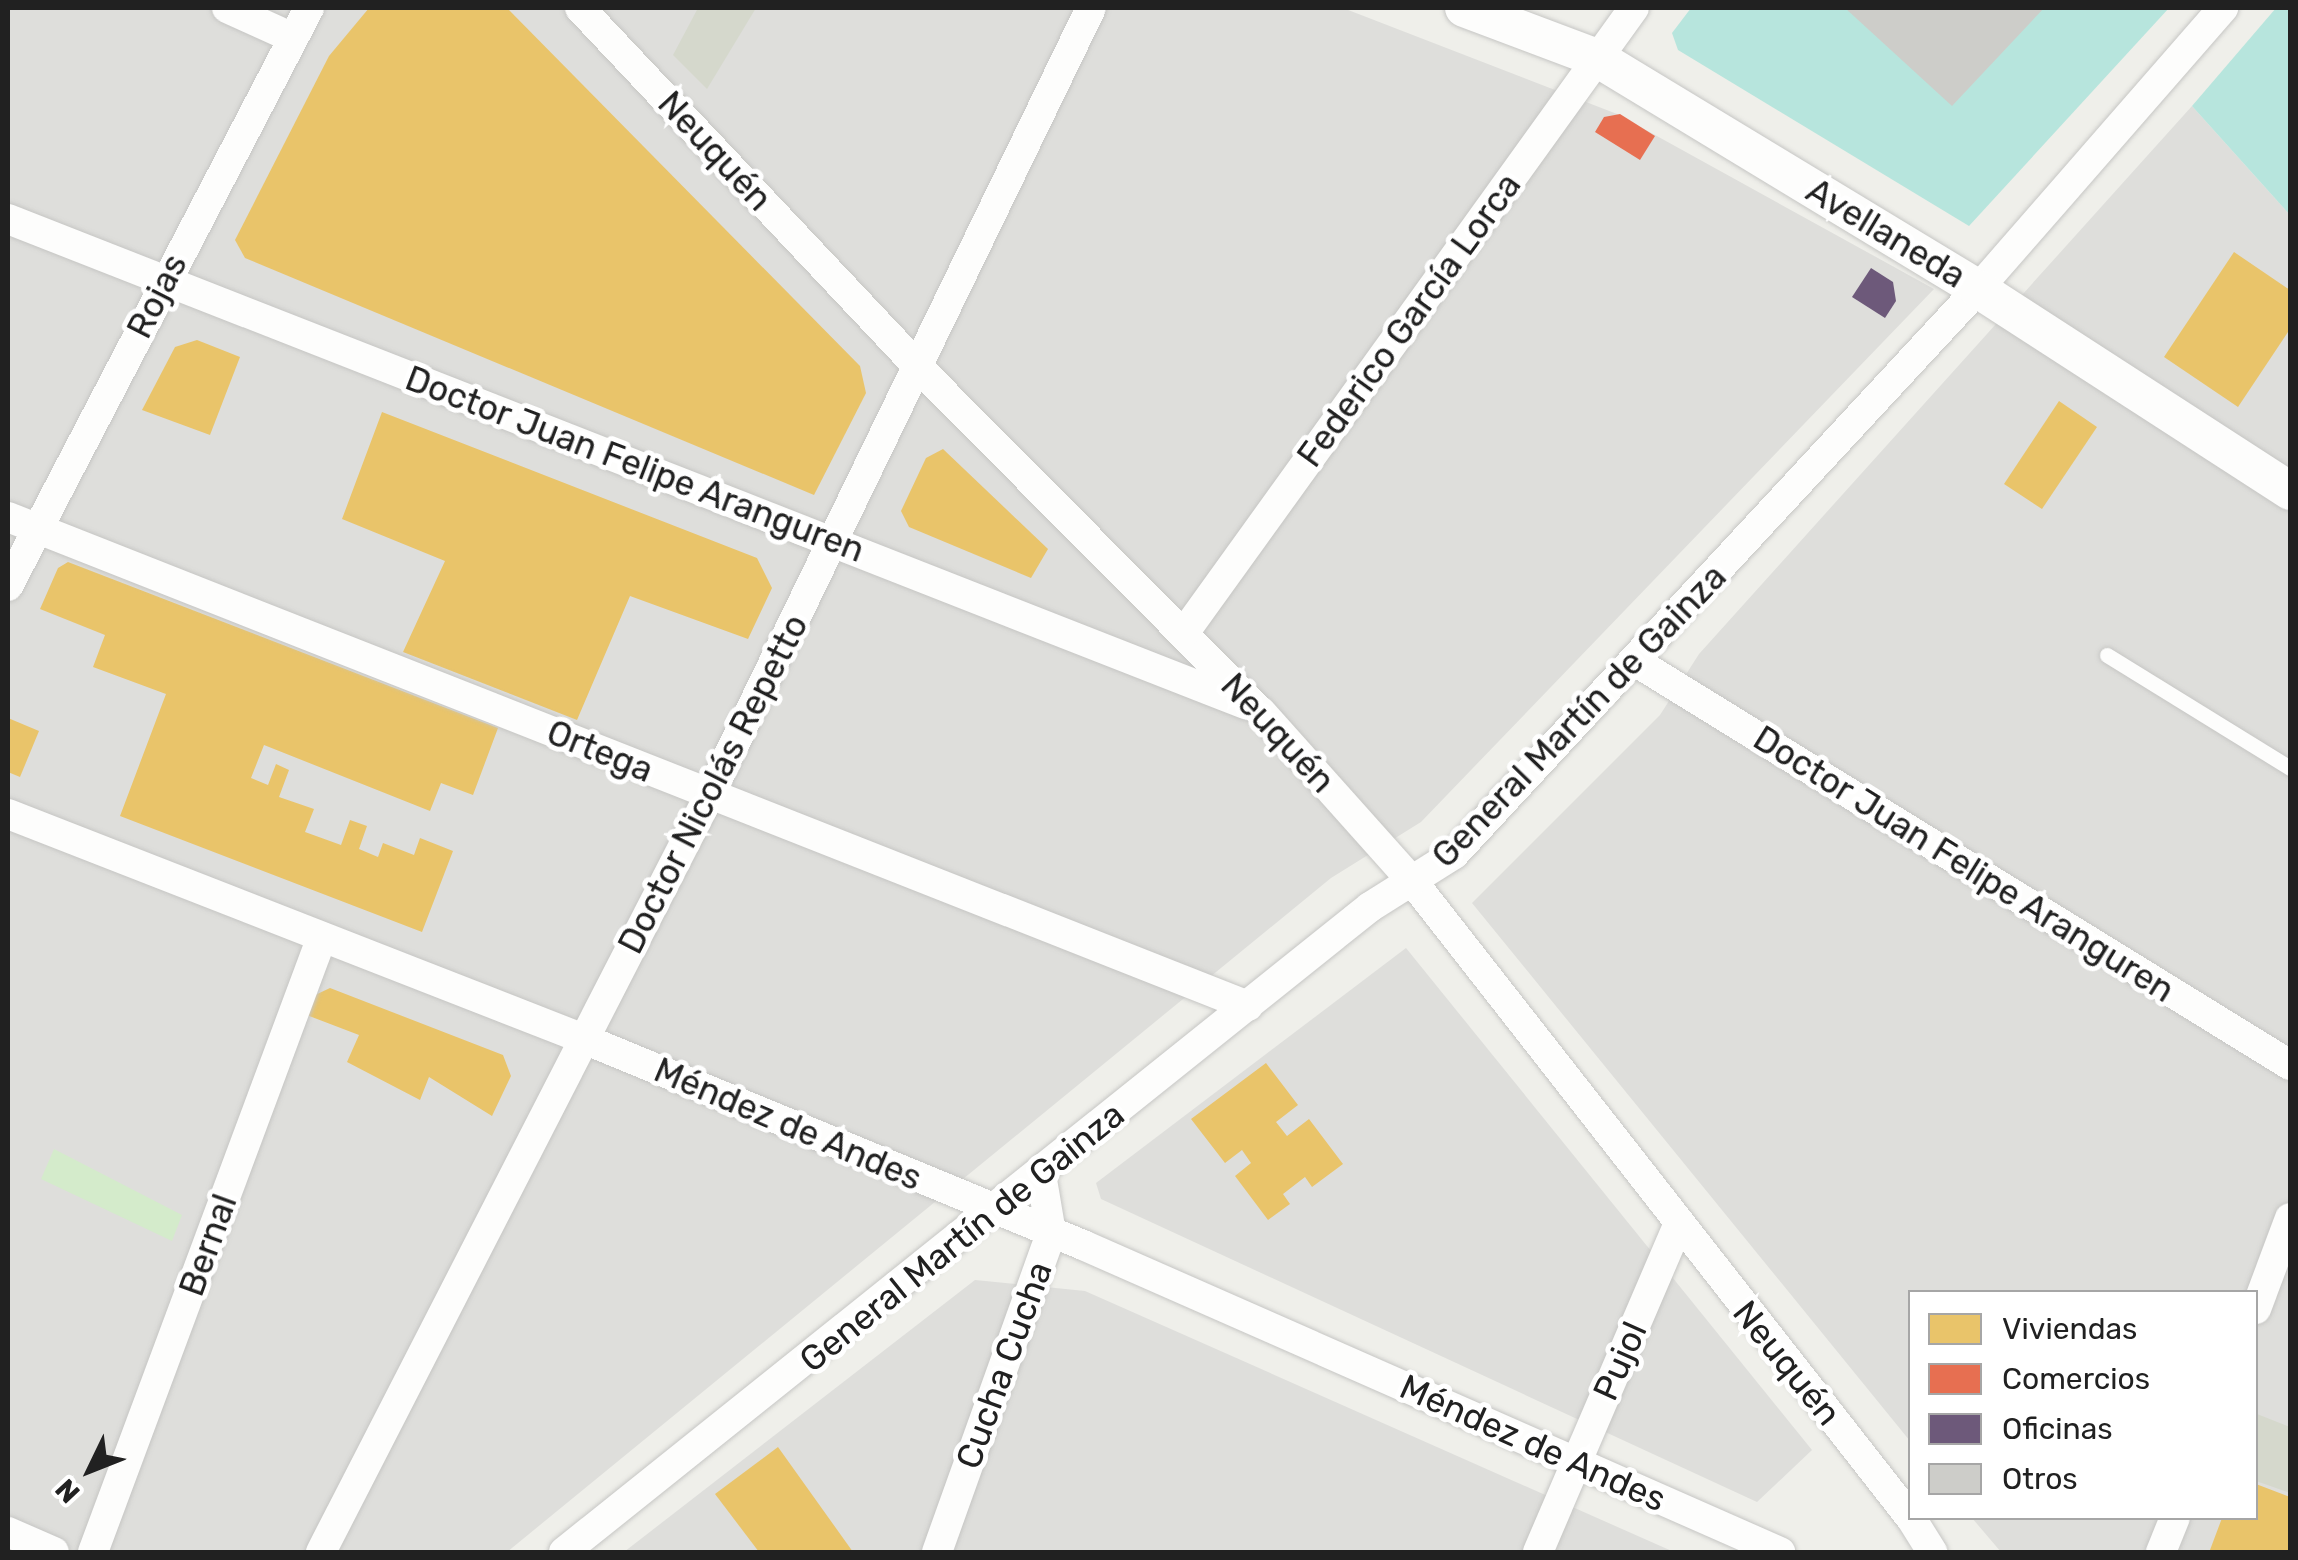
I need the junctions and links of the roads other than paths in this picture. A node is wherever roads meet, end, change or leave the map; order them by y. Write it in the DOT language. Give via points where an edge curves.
graph roads {
  1 [pos="226,8"];
  2 [pos="309,8"];
  3 [pos="580,8"];
  4 [pos="1090,8"];
  5 [pos="1464,8"];
  6 [pos="1634,8"];
  7 [pos="2223,8"];
  8 [pos="293,38"];
  9 [pos="1597,58"];
  10 [pos="8,219"];
  11 [pos="164,280"];
  12 [pos="1978,289"];
  13 [pos="918,367"];
  14 [pos="2290,492"];
  15 [pos="8,516"];
  16 [pos="38,529"];
  17 [pos="834,541"];
  18 [pos="8,586"];
  19 [pos="1184,634"];
  20 [pos="2107,655"];
  21 [pos="1638,663"];
  22 [pos="1261,712"];
  23 [pos="2290,768"];
  24 [pos="710,794"];
  25 [pos="8,814"];
  26 [pos="1412,882"];
  27 [pos="322,937"];
  28 [pos="1248,1006"];
  29 [pos="584,1039"];
  30 [pos="2290,1065"];
  31 [pos="1041,1174"];
  32 [pos="996,1210"];
  33 [pos="2290,1218"];
  34 [pos="1678,1225"];
  35 [pos="1051,1233"];
  36 [pos="2258,1304"];
  37 [pos="1576,1461"];
  38 [pos="1908,1513"];
  39 [pos="1913,1520"];
  40 [pos="2174,1520"];
  41 [pos="8,1532"];
  42 [pos="54,1552"];
  43 [pos="93,1552"];
  44 [pos="321,1552"];
  45 [pos="564,1552"];
  46 [pos="937,1552"];
  47 [pos="1538,1552"];
  48 [pos="1780,1552"];
  49 [pos="1932,1552"];
  50 [pos="2161,1552"];
  1 -- 8 [label="street"];
  2 -- 8 [label="street, Rojas"];
  3 -- 13 [label="street, Neuquén"];
  4 -- 13 [label="street, Doctor Nicolás Repetto"];
  5 -- 9 [label="street, Avellaneda"];
  6 -- 9 [label="street, Federico García Lorca"];
  7 -- 12 [label="street, General Martín de Gainza"];
  8 -- 11 [label="street, Rojas"];
  9 -- 12 [label="street, Avellaneda"];
  9 -- 19 [label="street, Federico García Lorca"];
  10 -- 11 [label="street, Doctor Juan Felipe Aranguren"];
  11 -- 16 [label="street, Rojas"];
  11 -- 17 [label="street, Doctor Juan Felipe Aranguren"];
  12 -- 14 [label="street, Avellaneda"];
  12 -- 21 [label="street, General Martín de Gainza"];
  13 -- 17 [label="street, Doctor Nicolás Repetto"];
  13 -- 19 [label="street, Neuquén"];
  15 -- 16 [label="street, Ortega"];
  16 -- 18 [label="street, Rojas"];
  16 -- 24 [label="street, Ortega"];
  17 -- 22 [label="street, Doctor Juan Felipe Aranguren"];
  17 -- 24 [label="street, Doctor Nicolás Repetto"];
  19 -- 22 [label="street, Neuquén"];
  20 -- 23 [label="lane"];
  21 -- 26 [label="street, General Martín de Gainza" via="1454,854"];
  21 -- 30 [label="street, Doctor Juan Felipe Aranguren"];
  22 -- 26 [label="street, Neuquén"];
  24 -- 28 [label="street, Ortega"];
  24 -- 29 [label="street, Doctor Nicolás Repetto"];
  25 -- 27 [label="street, Méndez de Andes"];
  26 -- 28 [label="street, General Martín de Gainza" via="1370,907"];
  26 -- 34 [label="street, Neuquén"];
  27 -- 29 [label="street, Méndez de Andes"];
  27 -- 43 [label="street, Bernal"];
  28 -- 31 [label="street, General Martín de Gainza"];
  29 -- 32 [label="street, Méndez de Andes"];
  29 -- 44 [label="street, Doctor Nicolás Repetto"];
  31 -- 32 [label="street, General Martín de Gainza"];
  31 -- 35 [label="street, Cucha Cucha"];
  32 -- 35 [label="street, Méndez de Andes"];
  32 -- 45 [label="street, General Martín de Gainza"];
  33 -- 36 [label="street"];
  34 -- 37 [label="street, Pujol"];
  34 -- 38 [label="street, Neuquén"];
  35 -- 37 [label="street, Méndez de Andes"];
  35 -- 46 [label="street, Cucha Cucha"];
  37 -- 47 [label="street, Pujol"];
  37 -- 48 [label="street, Méndez de Andes"];
  39 -- 49 [label="street, Neuquén"];
  40 -- 50 [label="street"];
  41 -- 42 [label="street"];
}
